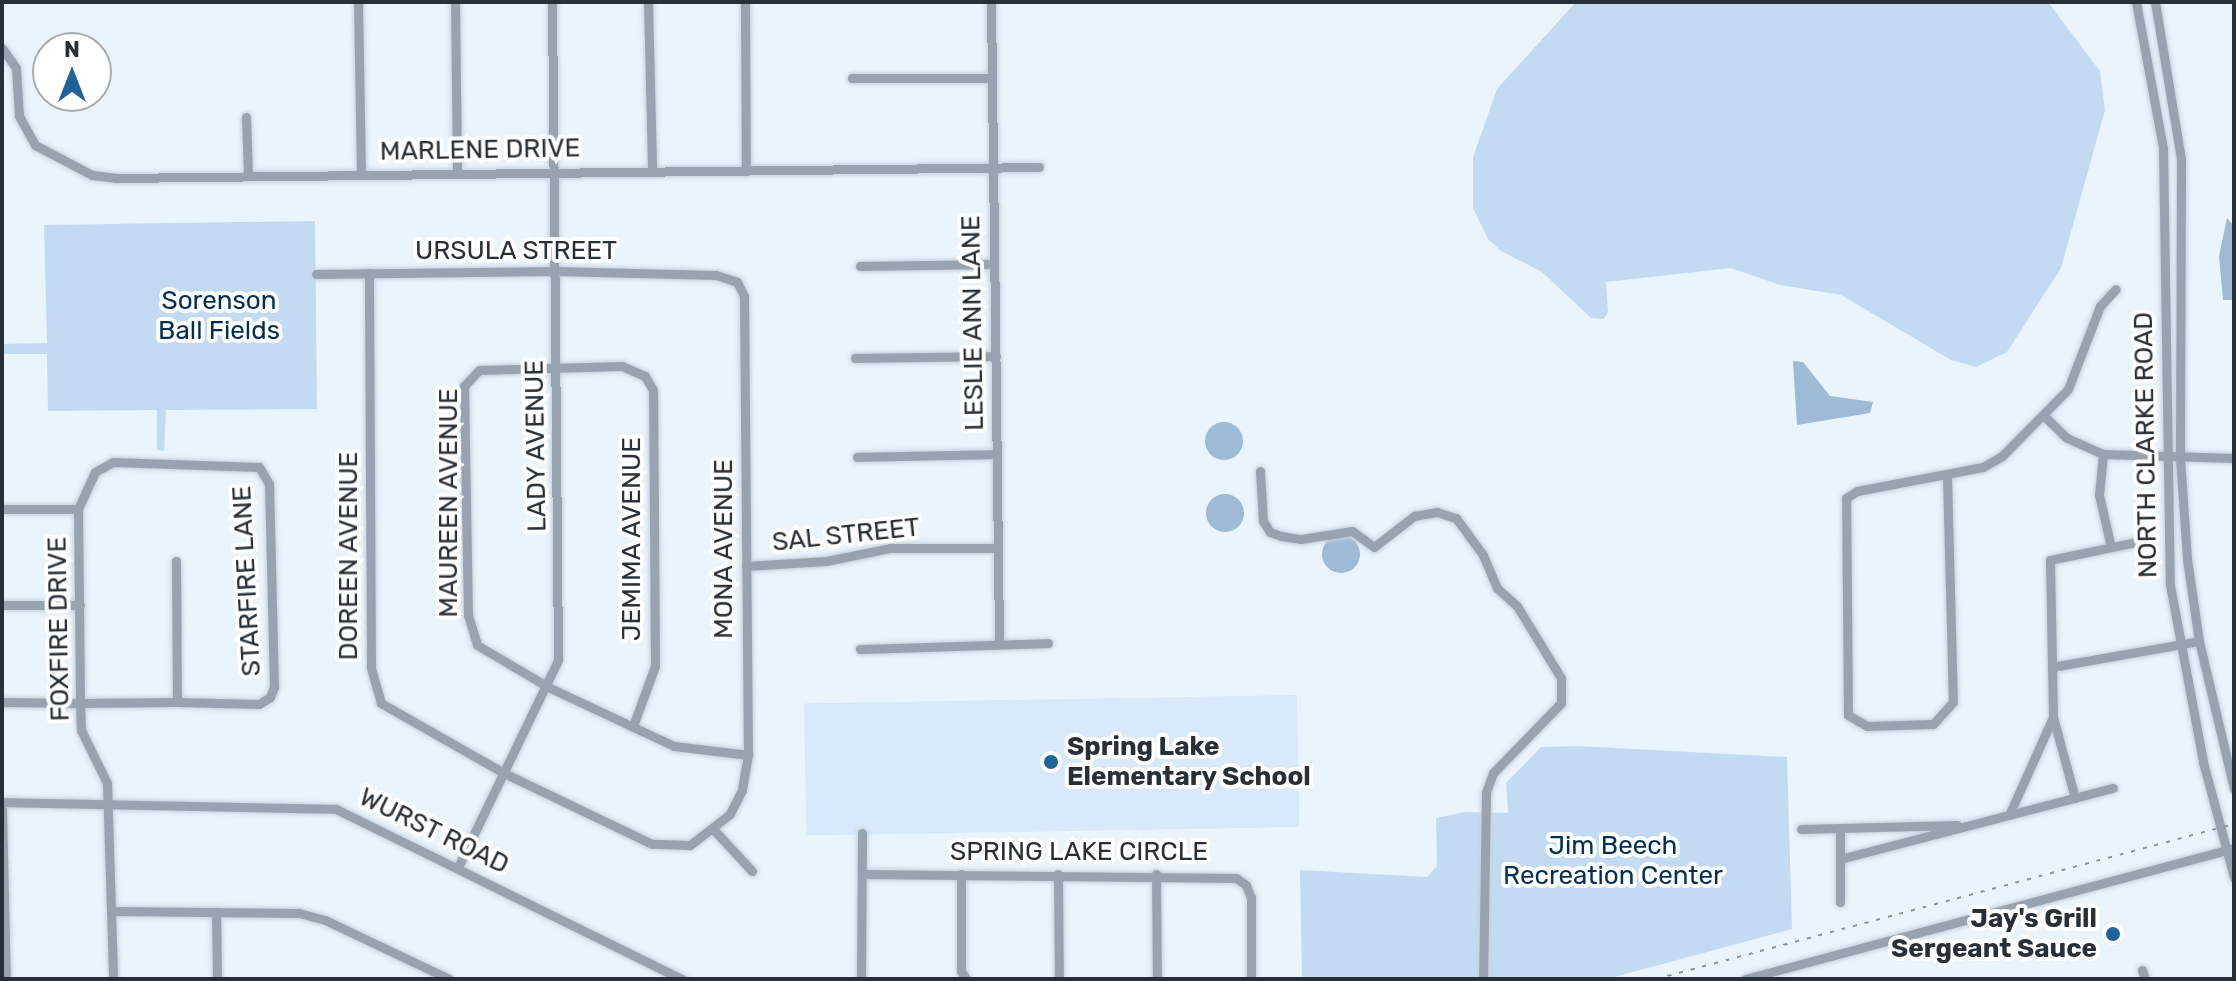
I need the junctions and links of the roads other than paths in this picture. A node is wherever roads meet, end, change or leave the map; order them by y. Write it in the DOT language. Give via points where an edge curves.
graph roads {
  1 [pos="358,2"];
  2 [pos="455,2"];
  3 [pos="552,2"];
  4 [pos="648,2"];
  5 [pos="745,2"];
  6 [pos="991,2"];
  7 [pos="2136,2"];
  8 [pos="2155,2"];
  9 [pos="2,48"];
  10 [pos="852,78"];
  11 [pos="992,78"];
  12 [pos="246,117"];
  13 [pos="993,167"];
  14 [pos="1039,167"];
  15 [pos="746,169"];
  16 [pos="652,170"];
  17 [pos="457,171"];
  18 [pos="555,171"];
  19 [pos="361,173"];
  20 [pos="248,174"];
  21 [pos="993,264"];
  22 [pos="860,266"];
  23 [pos="555,271"];
  24 [pos="369,273"];
  25 [pos="316,274"];
  26 [pos="716,275"];
  27 [pos="2116,289"];
  28 [pos="996,356"];
  29 [pos="855,358"];
  30 [pos="557,366"];
  31 [pos="2043,415"];
  32 [pos="997,454"];
  33 [pos="2103,454"];
  34 [pos="857,457"];
  35 [pos="2164,458"];
  36 [pos="2180,458"];
  37 [pos="2234,458"];
  38 [pos="245,464"];
  39 [pos="1260,471"];
  40 [pos="1947,476"];
  41 [pos="2,509"];
  42 [pos="78,509"];
  43 [pos="2136,542"];
  44 [pos="2111,547"];
  45 [pos="998,548"];
  46 [pos="176,561"];
  47 [pos="746,566"];
  48 [pos="2,605"];
  49 [pos="80,605"];
  50 [pos="2199,641"];
  51 [pos="999,643"];
  52 [pos="1048,643"];
  53 [pos="2179,645"];
  54 [pos="860,649"];
  55 [pos="2052,667"];
  56 [pos="548,687"];
  57 [pos="2,702"];
  58 [pos="177,702"];
  59 [pos="80,703"];
  60 [pos="2053,717"];
  61 [pos="633,726"];
  62 [pos="748,755"];
  63 [pos="504,773"];
  64 [pos="2113,788"];
  65 [pos="2234,789"];
  66 [pos="2075,798"];
  67 [pos="2,802"];
  68 [pos="107,804"];
  69 [pos="2,809"];
  70 [pos="2009,815"];
  71 [pos="1972,825"];
  72 [pos="1840,828"];
  73 [pos="1801,829"];
  74 [pos="714,830"];
  75 [pos="862,833"];
  76 [pos="2230,849"];
  77 [pos="1840,859"];
  78 [pos="458,867"];
  79 [pos="752,871"];
  80 [pos="862,874"];
  81 [pos="961,874"];
  82 [pos="1058,874"];
  83 [pos="1156,874"];
  84 [pos="2234,878"];
  85 [pos="1840,902"];
  86 [pos="111,911"];
  87 [pos="216,912"];
  88 [pos="6,979"];
  89 [pos="113,979"];
  90 [pos="217,979"];
  91 [pos="449,979"];
  92 [pos="682,979"];
  93 [pos="861,979"];
  94 [pos="966,979"];
  95 [pos="1059,979"];
  96 [pos="1157,979"];
  97 [pos="1251,979"];
  98 [pos="1483,979"];
  99 [pos="1745,979"];
  1 -- 19 [label="street"];
  2 -- 17 [label="street"];
  3 -- 18 [label="street, LADY AVENUE"];
  4 -- 16 [label="street"];
  5 -- 15 [label="street"];
  6 -- 11 [label="street, LESLIE ANN LANE"];
  7 -- 35 [label="street, NORTH CLARKE ROAD" via="2163,148"];
  8 -- 36 [label="street, NORTH CLARKE ROAD" via="2177,128 2182,198"];
  9 -- 20 [label="street, MARLENE DRIVE" via="16,68 19,116 35,145 56,159 92,175 117,178"];
  10 -- 11 [label="street"];
  11 -- 13 [label="street, LESLIE ANN LANE"];
  12 -- 20 [label="street"];
  13 -- 14 [label="street, MARLENE DRIVE"];
  13 -- 15 [label="street, MARLENE DRIVE"];
  13 -- 21 [label="street, LESLIE ANN LANE"];
  15 -- 16 [label="street, MARLENE DRIVE"];
  16 -- 18 [label="street, MARLENE DRIVE"];
  17 -- 18 [label="street, MARLENE DRIVE"];
  17 -- 19 [label="street, MARLENE DRIVE"];
  18 -- 23 [label="street, LADY AVENUE"];
  19 -- 20 [label="street, MARLENE DRIVE"];
  21 -- 22 [label="street"];
  21 -- 28 [label="street, LESLIE ANN LANE"];
  23 -- 24 [label="street, URSULA STREET"];
  23 -- 26 [label="street, URSULA STREET"];
  23 -- 30 [label="street, LADY AVENUE"];
  24 -- 25 [label="street, URSULA STREET"];
  24 -- 63 [label="street, DOREEN AVENUE" via="373,687 393,714"];
  26 -- 47 [label="street, MONA AVENUE" via="737,282 744,296"];
  27 -- 31 [label="street" via="2100,306 2079,372"];
  28 -- 29 [label="street"];
  28 -- 32 [label="street, LESLIE ANN LANE"];
  30 -- 56 [label="street, LADY AVENUE" via="561,622 558,660"];
  30 -- 56 [label="street, MAUREEN AVENUE" via="492,366 470,376 464,386 471,634 492,656"];
  30 -- 61 [label="street, JEMIMA AVENUE" via="622,366 645,376 653,390 655,666"];
  31 -- 33 [label="street" via="2067,438"];
  31 -- 40 [label="street" via="2002,456"];
  32 -- 34 [label="street"];
  32 -- 45 [label="street, LESLIE ANN LANE"];
  33 -- 35 [label="street"];
  33 -- 44 [label="street" via="2099,495"];
  35 -- 36 [label="street"];
  35 -- 53 [label="street, NORTH CLARKE ROAD" via="2166,543"];
  36 -- 37 [label="street"];
  36 -- 50 [label="street, NORTH CLARKE ROAD"];
  38 -- 42 [label="street, FOXFIRE DRIVE" via="113,462 95,472"];
  38 -- 58 [label="street, STARFIRE LANE" via="259,467 269,484 274,687 259,704"];
  39 -- 98 [label="street" via="1263,521 1281,536 1301,539 1352,531 1374,547 1414,516 1437,512 1456,518 1483,555 1497,588 1517,606 1561,678 1561,703 1493,773 1486,792"];
  40 -- 40 [label="street" via="1857,491 1846,498 1848,715 1867,726 1933,724 1953,702"];
  41 -- 42 [label="street"];
  42 -- 49 [label="street, FOXFIRE DRIVE"];
  43 -- 44 [label="street"];
  44 -- 55 [label="street" via="2050,560"];
  45 -- 47 [label="street, SAL STREET" via="890,548 826,561"];
  45 -- 51 [label="street, LESLIE ANN LANE"];
  46 -- 58 [label="street"];
  47 -- 62 [label="street, MONA AVENUE"];
  48 -- 49 [label="street"];
  49 -- 59 [label="street, FOXFIRE DRIVE"];
  50 -- 53 [label="street"];
  50 -- 65 [label="street, NORTH CLARKE ROAD"];
  51 -- 52 [label="street"];
  51 -- 54 [label="street"];
  53 -- 55 [label="street"];
  53 -- 76 [label="street, NORTH CLARKE ROAD"];
  55 -- 60 [label="street"];
  56 -- 61 [label="street, MAUREEN AVENUE"];
  56 -- 63 [label="street, LADY AVENUE"];
  57 -- 59 [label="street"];
  58 -- 59 [label="street"];
  59 -- 68 [label="street, FOXFIRE DRIVE" via="81,730 107,783"];
  60 -- 66 [label="street"];
  60 -- 70 [label="street"];
  61 -- 62 [label="street, MAUREEN AVENUE" via="674,746"];
  62 -- 74 [label="street, MONA AVENUE" via="742,790"];
  63 -- 74 [label="street, DOREEN AVENUE" via="652,844 677,848"];
  63 -- 78 [label="street, LADY AVENUE"];
  64 -- 66 [label="street"];
  66 -- 70 [label="street"];
  67 -- 68 [label="street, WURST ROAD"];
  68 -- 78 [label="street, WURST ROAD" via="336,809"];
  68 -- 86 [label="street, FOXFIRE DRIVE"];
  69 -- 88 [label="street"];
  70 -- 71 [label="street"];
  71 -- 72 [label="street"];
  71 -- 77 [label="street"];
  72 -- 73 [label="street"];
  72 -- 77 [label="street"];
  74 -- 79 [label="street"];
  75 -- 80 [label="street"];
  76 -- 84 [label="street, NORTH CLARKE ROAD"];
  76 -- 99 [label="street"];
  77 -- 85 [label="street"];
  78 -- 92 [label="street, WURST ROAD"];
  80 -- 81 [label="street, SPRING LAKE CIRCLE"];
  80 -- 93 [label="street"];
  81 -- 82 [label="street, SPRING LAKE CIRCLE"];
  81 -- 94 [label="street" via="961,971"];
  82 -- 83 [label="street, SPRING LAKE CIRCLE"];
  82 -- 95 [label="street"];
  83 -- 96 [label="street"];
  83 -- 97 [label="street, SPRING LAKE CIRCLE" via="1222,874 1246,885 1251,898"];
  86 -- 87 [label="street"];
  86 -- 89 [label="street, FOXFIRE DRIVE"];
  87 -- 90 [label="street"];
  87 -- 91 [label="street" via="299,913 325,920"];
}
